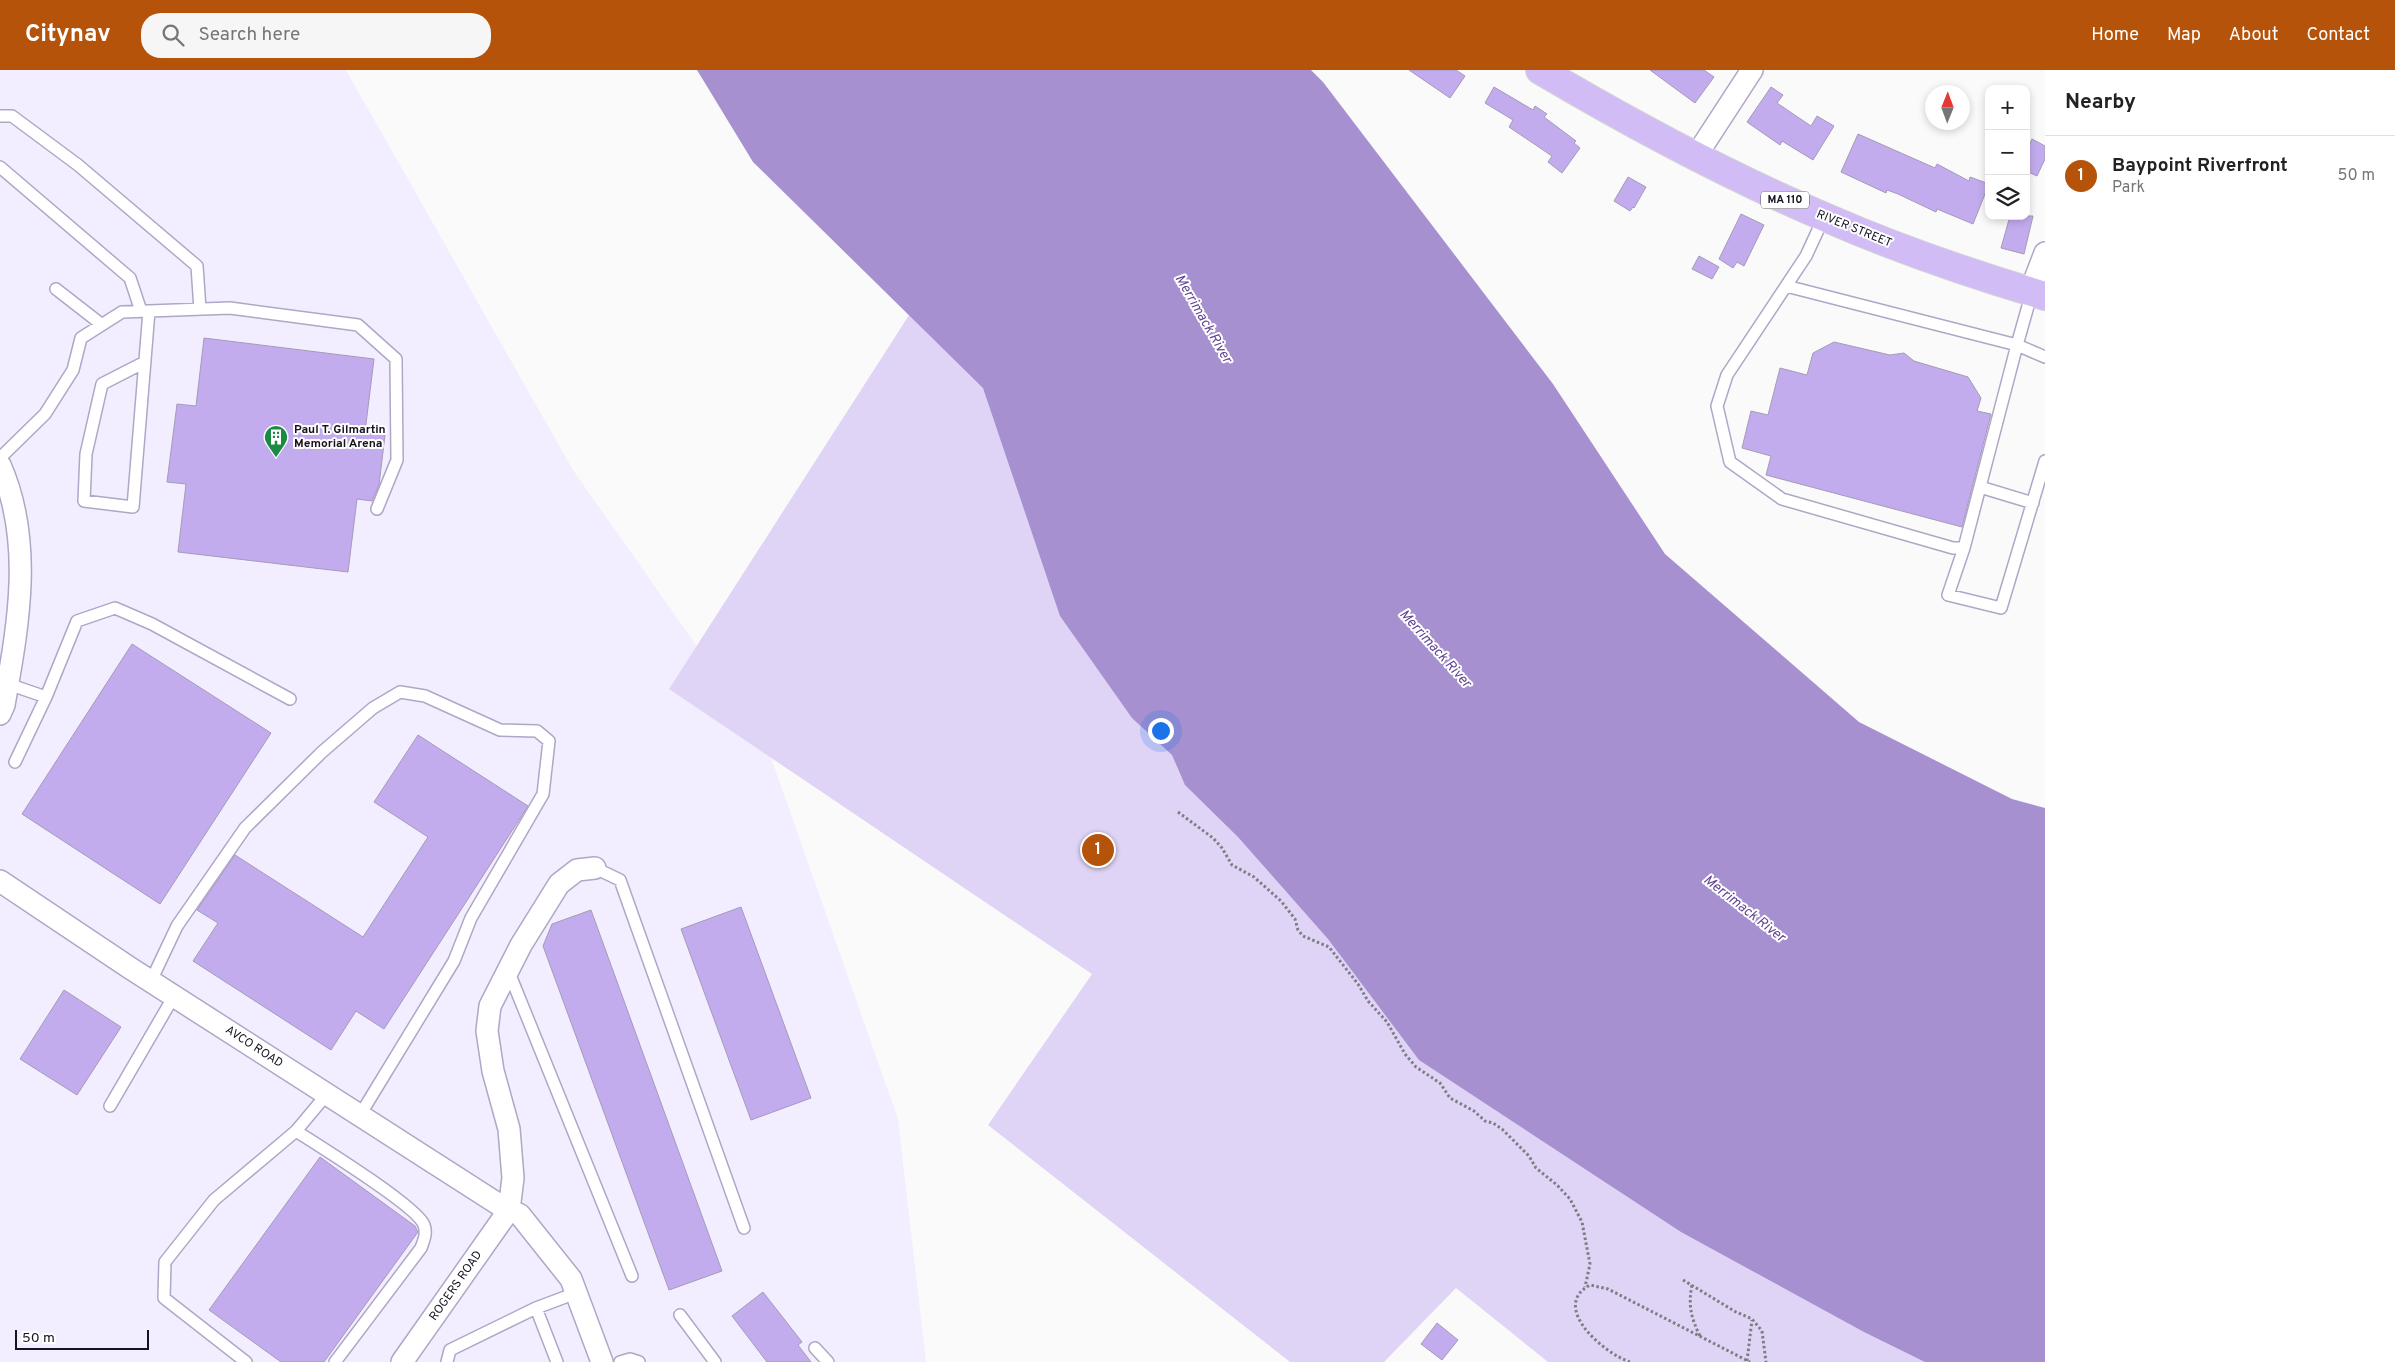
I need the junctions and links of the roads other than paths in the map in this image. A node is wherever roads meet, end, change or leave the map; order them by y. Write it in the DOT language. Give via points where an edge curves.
graph roads {
  1 [pos="1540,70"];
  2 [pos="1752,70"];
  3 [pos="0,116"];
  4 [pos="1696,156"];
  5 [pos="0,167"];
  6 [pos="1824,217"];
  7 [pos="2045,253"];
  8 [pos="1786,286"];
  9 [pos="56,289"];
  10 [pos="2036,293"];
  11 [pos="200,309"];
  12 [pos="145,311"];
  13 [pos="101,324"];
  14 [pos="2017,345"];
  15 [pos="2045,357"];
  16 [pos="145,362"];
  17 [pos="0,458"];
  18 [pos="2045,461"];
  19 [pos="0,465"];
  20 [pos="1980,487"];
  21 [pos="2033,503"];
  22 [pos="377,509"];
  23 [pos="1964,548"];
  24 [pos="8,684"];
  25 [pos="46,697"];
  26 [pos="290,699"];
  27 [pos="0,714"];
  28 [pos="15,762"];
  29 [pos="595,868"];
  30 [pos="0,881"];
  31 [pos="508,970"];
  32 [pos="150,981"];
  33 [pos="174,996"];
  34 [pos="327,1094"];
  35 [pos="110,1106"];
  36 [pos="360,1115"];
  37 [pos="296,1131"];
  38 [pos="510,1210"];
  39 [pos="744,1228"];
  40 [pos="632,1276"];
  41 [pos="576,1293"];
  42 [pos="536,1308"];
  43 [pos="680,1315"];
  44 [pos="815,1348"];
  45 [pos="246,1362"];
  46 [pos="335,1362"];
  47 [pos="402,1362"];
  48 [pos="447,1362"];
  49 [pos="558,1362"];
  50 [pos="602,1362"];
  51 [pos="620,1362"];
  52 [pos="639,1362"];
  53 [pos="715,1362"];
  54 [pos="828,1362"];
  1 -- 4 [label="main road, RIVER STREET / MA 110"];
  2 -- 4 [label="street"];
  3 -- 11 [label="lane" via="12,116 78,165 197,266"];
  4 -- 6 [label="main road, RIVER STREET / MA 110"];
  5 -- 12 [label="lane" via="130,278"];
  6 -- 8 [label="lane" via="1806,256"];
  6 -- 10 [label="main road, RIVER STREET / MA 110" via="1939,261"];
  7 -- 10 [label="street"];
  8 -- 14 [label="lane"];
  8 -- 23 [label="lane" via="1727,375 1717,406 1730,462 1782,499 1953,548"];
  9 -- 13 [label="lane"];
  10 -- 14 [label="lane"];
  11 -- 12 [label="lane"];
  11 -- 22 [label="lane" via="230,308 358,325 396,359 396,460"];
  12 -- 13 [label="lane" via="122,312"];
  12 -- 16 [label="lane"];
  13 -- 17 [label="lane" via="81,338 73,370 45,414"];
  14 -- 15 [label="lane"];
  14 -- 20 [label="lane"];
  16 -- 16 [label="lane" via="133,507 84,501 86,454 102,384"];
  18 -- 21 [label="lane"];
  19 -- 24 [label="street" via="9,485 21,551 18,628"];
  20 -- 21 [label="lane"];
  20 -- 23 [label="lane"];
  21 -- 23 [label="lane" via="2001,608 1948,595"];
  24 -- 25 [label="lane"];
  24 -- 27 [label="street"];
  25 -- 26 [label="lane" via="77,621 115,608 152,624"];
  25 -- 28 [label="lane"];
  29 -- 31 [label="street" via="577,870 559,884"];
  29 -- 39 [label="lane" via="620,880"];
  30 -- 32 [label="street, AVCO ROAD"];
  31 -- 38 [label="street" via="490,1006 487,1032 493,1071 509,1129 513,1178"];
  31 -- 40 [label="lane"];
  32 -- 33 [label="street, AVCO ROAD"];
  32 -- 36 [label="lane" via="177,926 245,828 372,708 400,692 425,696 500,730 537,731 549,741 543,794 471,918 454,961"];
  33 -- 34 [label="street, AVCO ROAD"];
  33 -- 35 [label="lane"];
  34 -- 36 [label="street, AVCO ROAD"];
  34 -- 37 [label="lane"];
  36 -- 38 [label="street, AVCO ROAD"];
  37 -- 45 [label="lane" via="214,1200 165,1262 164,1298"];
  37 -- 46 [label="lane" via="399,1200 424,1224 426,1235 421,1248"];
  38 -- 41 [label="street, AVCO ROAD" via="520,1215 544,1242 571,1279"];
  38 -- 47 [label="street, ROGERS ROAD"];
  41 -- 42 [label="lane"];
  41 -- 50 [label="street, AVCO ROAD"];
  42 -- 48 [label="lane" via="450,1350"];
  42 -- 49 [label="lane"];
  43 -- 53 [label="lane"];
  44 -- 54 [label="lane"];
  51 -- 52 [label="lane" via="630,1359"];
}
